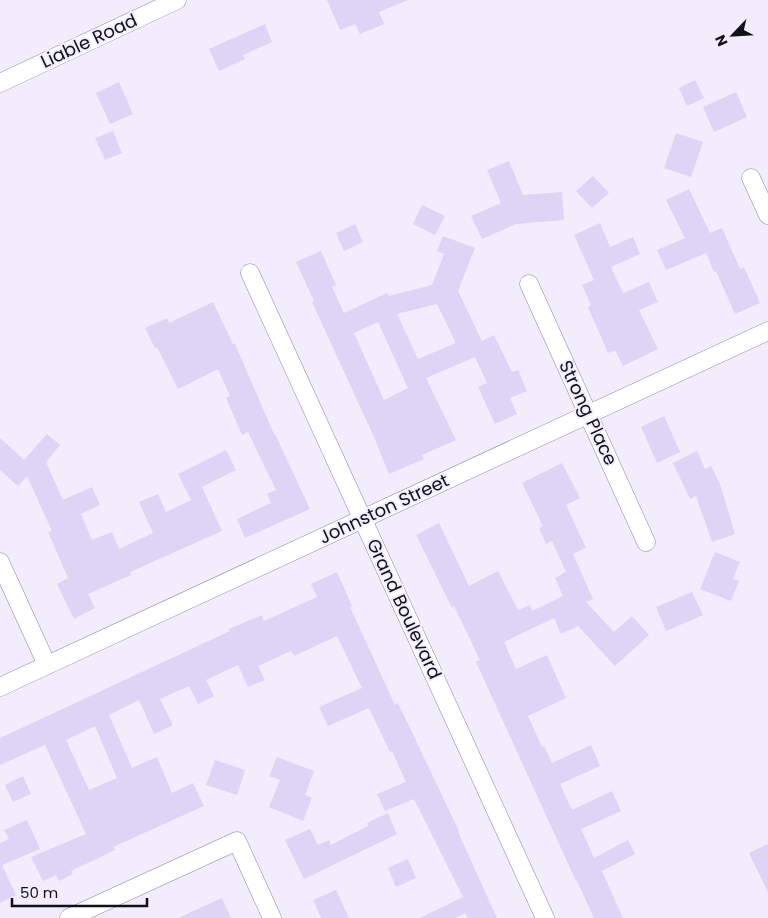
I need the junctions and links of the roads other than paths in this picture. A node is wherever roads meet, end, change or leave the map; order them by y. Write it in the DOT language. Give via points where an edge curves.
graph roads {
  1 [pos="177,0"];
  2 [pos="0,83"];
  3 [pos="751,178"];
  4 [pos="768,215"];
  5 [pos="250,273"];
  6 [pos="529,284"];
  7 [pos="768,331"];
  8 [pos="589,414"];
  9 [pos="362,519"];
  10 [pos="646,542"];
  11 [pos="0,562"];
  12 [pos="47,665"];
  13 [pos="0,687"];
  14 [pos="69,918"];
  15 [pos="272,918"];
  16 [pos="545,918"];
  1 -- 2 [label="street, Liable Road"];
  3 -- 4 [label="street"];
  5 -- 9 [label="street, Grand Boulevard"];
  6 -- 8 [label="street, Strong Place"];
  7 -- 8 [label="street, Johnston Street"];
  8 -- 9 [label="street, Johnston Street"];
  8 -- 10 [label="street, Strong Place"];
  9 -- 12 [label="street, Johnston Street"];
  9 -- 16 [label="street, Grand Boulevard"];
  11 -- 12 [label="street"];
  12 -- 13 [label="street, Johnston Street"];
  14 -- 15 [label="street" via="237,841"];
}
